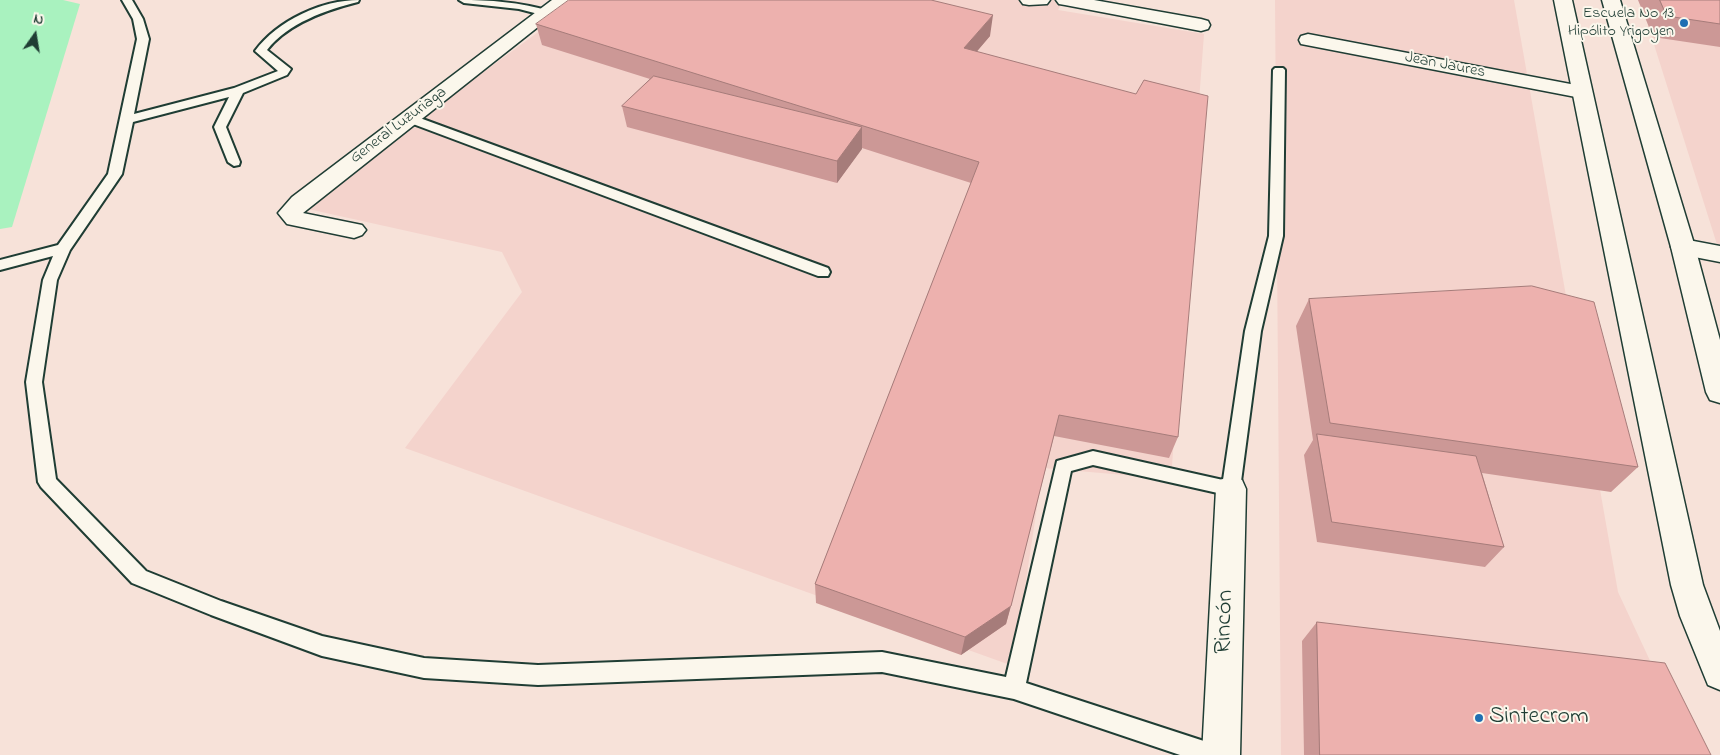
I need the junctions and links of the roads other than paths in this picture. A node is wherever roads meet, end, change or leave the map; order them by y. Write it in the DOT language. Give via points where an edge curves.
graph roads {
  1 [pos="127,0"];
  2 [pos="354,0"];
  3 [pos="464,0"];
  4 [pos="564,0"];
  5 [pos="1029,0"];
  6 [pos="1041,0"];
  7 [pos="1065,0"];
  8 [pos="1563,0"];
  9 [pos="1611,0"];
  10 [pos="546,13"];
  11 [pos="1201,25"];
  12 [pos="1308,40"];
  13 [pos="1279,70"];
  14 [pos="238,91"];
  15 [pos="1581,92"];
  16 [pos="409,118"];
  17 [pos="127,120"];
  18 [pos="234,162"];
  19 [pos="354,230"];
  20 [pos="1682,247"];
  21 [pos="63,249"];
  22 [pos="1720,254"];
  23 [pos="0,265"];
  24 [pos="823,272"];
  25 [pos="1720,392"];
  26 [pos="1231,489"];
  27 [pos="1720,673"];
  28 [pos="1014,689"];
  29 [pos="1213,755"];
  30 [pos="1221,755"];
  1 -- 17 [label="lane" via="138,19 143,39"];
  2 -- 14 [label="lane" via="293,24 267,41 262,50 285,70"];
  3 -- 10 [label="lane" via="520,6"];
  4 -- 10 [label="main road, General Luzuriaga"];
  5 -- 6 [label="main road"];
  7 -- 11 [label="main road"];
  8 -- 15 [label="main road"];
  9 -- 20 [label="main road"];
  10 -- 16 [label="main road, General Luzuriaga"];
  12 -- 15 [label="main road, Jean Jaures"];
  13 -- 26 [label="lane" via="1276,236 1253,331"];
  14 -- 17 [label="lane"];
  14 -- 18 [label="lane" via="220,127"];
  15 -- 27 [label="main road" via="1687,585"];
  16 -- 19 [label="main road, General Luzuriaga" via="290,213 295,219"];
  16 -- 24 [label="lane"];
  17 -- 21 [label="lane" via="115,174"];
  20 -- 22 [label="main road"];
  20 -- 25 [label="main road"];
  21 -- 23 [label="lane"];
  21 -- 28 [label="lane" via="50,280 34,382 47,482 140,577 322,646 424,668 538,675 882,662"];
  26 -- 28 [label="lane" via="1093,458 1063,466"];
  26 -- 30 [label="main road, Rincón"];
  28 -- 29 [label="lane"];
}
